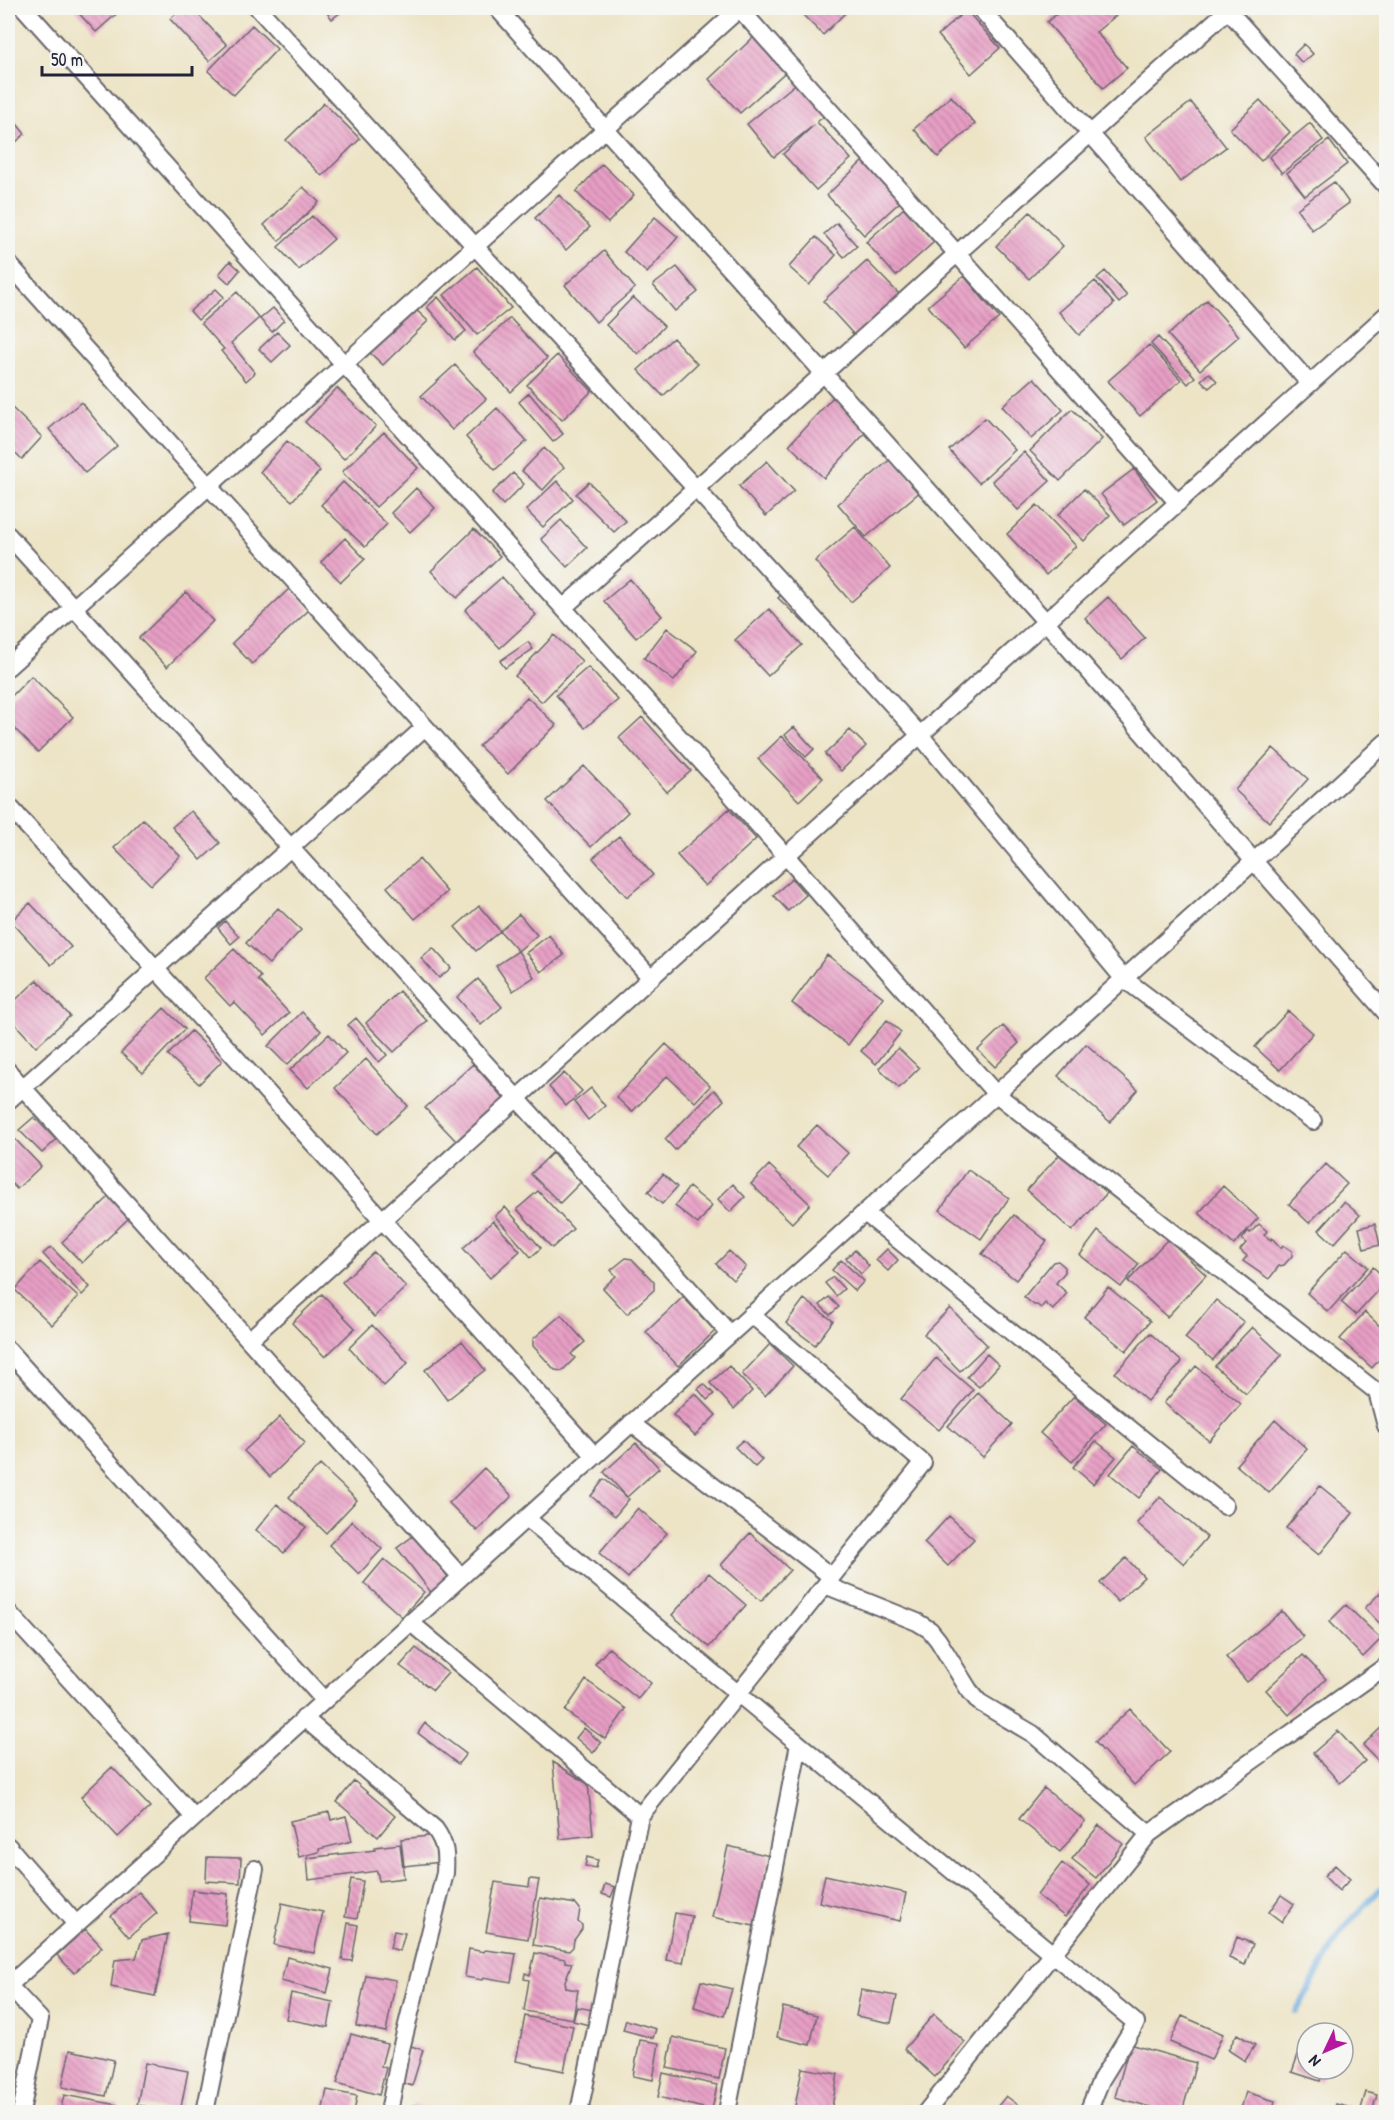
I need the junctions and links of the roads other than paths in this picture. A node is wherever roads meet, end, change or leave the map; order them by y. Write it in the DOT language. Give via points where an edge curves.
graph roads {
  1 [pos="24,8"];
  2 [pos="258,8"];
  3 [pos="497,8"];
  4 [pos="740,8"];
  5 [pos="980,8"];
  6 [pos="1228,8"];
  7 [pos="606,129"];
  8 [pos="1090,134"];
  9 [pos="1386,186"];
  10 [pos="475,247"];
  11 [pos="957,254"];
  12 [pos="8,262"];
  13 [pos="1386,315"];
  14 [pos="344,364"];
  15 [pos="824,373"];
  16 [pos="1310,384"];
  17 [pos="208,486"];
  18 [pos="696,489"];
  19 [pos="1178,503"];
  20 [pos="8,535"];
  21 [pos="73,608"];
  22 [pos="563,608"];
  23 [pos="1046,622"];
  24 [pos="8,667"];
  25 [pos="425,727"];
  26 [pos="920,735"];
  27 [pos="1386,741"];
  28 [pos="8,805"];
  29 [pos="290,848"];
  30 [pos="786,856"];
  31 [pos="1255,860"];
  32 [pos="155,969"];
  33 [pos="651,978"];
  34 [pos="1124,978"];
  35 [pos="1386,1013"];
  36 [pos="8,1071"];
  37 [pos="22,1087"];
  38 [pos="995,1093"];
  39 [pos="517,1098"];
  40 [pos="8,1101"];
  41 [pos="1313,1121"];
  42 [pos="865,1213"];
  43 [pos="382,1220"];
  44 [pos="752,1314"];
  45 [pos="730,1334"];
  46 [pos="249,1340"];
  47 [pos="8,1350"];
  48 [pos="1382,1388"];
  49 [pos="632,1423"];
  50 [pos="1386,1426"];
  51 [pos="595,1456"];
  52 [pos="1225,1506"];
  53 [pos="526,1518"];
  54 [pos="461,1577"];
  55 [pos="828,1581"];
  56 [pos="8,1612"];
  57 [pos="410,1622"];
  58 [pos="1386,1666"];
  59 [pos="739,1694"];
  60 [pos="324,1700"];
  61 [pos="304,1718"];
  62 [pos="799,1744"];
  63 [pos="640,1816"];
  64 [pos="194,1817"];
  65 [pos="1149,1834"];
  66 [pos="8,1846"];
  67 [pos="255,1869"];
  68 [pos="76,1924"];
  69 [pos="1052,1954"];
  70 [pos="8,1985"];
  71 [pos="21,2112"];
  72 [pos="205,2112"];
  73 [pos="389,2112"];
  74 [pos="579,2112"];
  75 [pos="727,2112"];
  76 [pos="926,2112"];
  77 [pos="1088,2112"];
  1 -- 14 [label="street"];
  2 -- 10 [label="street"];
  3 -- 7 [label="street"];
  4 -- 7 [label="street"];
  4 -- 11 [label="street"];
  5 -- 8 [label="street"];
  6 -- 8 [label="street"];
  6 -- 9 [label="street"];
  7 -- 10 [label="street"];
  7 -- 15 [label="street"];
  8 -- 11 [label="street"];
  8 -- 16 [label="street"];
  10 -- 14 [label="street"];
  10 -- 18 [label="street"];
  11 -- 15 [label="street"];
  11 -- 19 [label="street"];
  12 -- 17 [label="street"];
  13 -- 16 [label="street"];
  14 -- 17 [label="street"];
  14 -- 22 [label="street"];
  15 -- 18 [label="street"];
  15 -- 23 [label="street"];
  16 -- 19 [label="street"];
  17 -- 21 [label="street"];
  17 -- 25 [label="street"];
  18 -- 22 [label="street"];
  18 -- 26 [label="street"];
  19 -- 23 [label="street"];
  20 -- 21 [label="street"];
  21 -- 24 [label="street"];
  21 -- 29 [label="street"];
  22 -- 30 [label="street"];
  23 -- 26 [label="street"];
  23 -- 31 [label="street"];
  25 -- 29 [label="street"];
  25 -- 33 [label="street"];
  26 -- 30 [label="street"];
  26 -- 34 [label="street"];
  27 -- 31 [label="street"];
  28 -- 32 [label="street"];
  29 -- 32 [label="street"];
  29 -- 39 [label="street"];
  30 -- 33 [label="street"];
  30 -- 38 [label="street"];
  31 -- 34 [label="street"];
  31 -- 35 [label="street"];
  32 -- 37 [label="street"];
  32 -- 43 [label="street"];
  33 -- 39 [label="street"];
  34 -- 38 [label="street"];
  34 -- 41 [label="street"];
  36 -- 37 [label="street"];
  37 -- 40 [label="street"];
  37 -- 46 [label="street"];
  38 -- 42 [label="street"];
  38 -- 48 [label="street"];
  39 -- 43 [label="street"];
  39 -- 45 [label="street"];
  42 -- 44 [label="street"];
  42 -- 52 [label="street"];
  43 -- 46 [label="street"];
  43 -- 51 [label="street"];
  44 -- 45 [label="street"];
  44 -- 55 [label="street" via="923,1463"];
  45 -- 49 [label="street"];
  46 -- 54 [label="street"];
  47 -- 60 [label="street"];
  48 -- 50 [label="street"];
  49 -- 51 [label="street"];
  49 -- 55 [label="street"];
  51 -- 53 [label="street"];
  53 -- 54 [label="street"];
  53 -- 59 [label="street"];
  54 -- 57 [label="street"];
  55 -- 59 [label="street"];
  55 -- 65 [label="street" via="930,1630 979,1702 1033,1734"];
  56 -- 64 [label="street"];
  57 -- 60 [label="street"];
  57 -- 63 [label="street"];
  58 -- 65 [label="street"];
  59 -- 62 [label="street"];
  59 -- 63 [label="street"];
  60 -- 61 [label="street"];
  61 -- 64 [label="street"];
  61 -- 73 [label="street" via="435,1829 446,1854 445,1873"];
  62 -- 69 [label="street"];
  62 -- 75 [label="street"];
  63 -- 74 [label="street"];
  64 -- 68 [label="street"];
  65 -- 69 [label="street"];
  66 -- 68 [label="street"];
  67 -- 72 [label="street"];
  68 -- 70 [label="street"];
  69 -- 76 [label="street"];
  69 -- 77 [label="street" via="1136,2023 1101,2080"];
  70 -- 71 [label="street" via="40,2019"];
}
